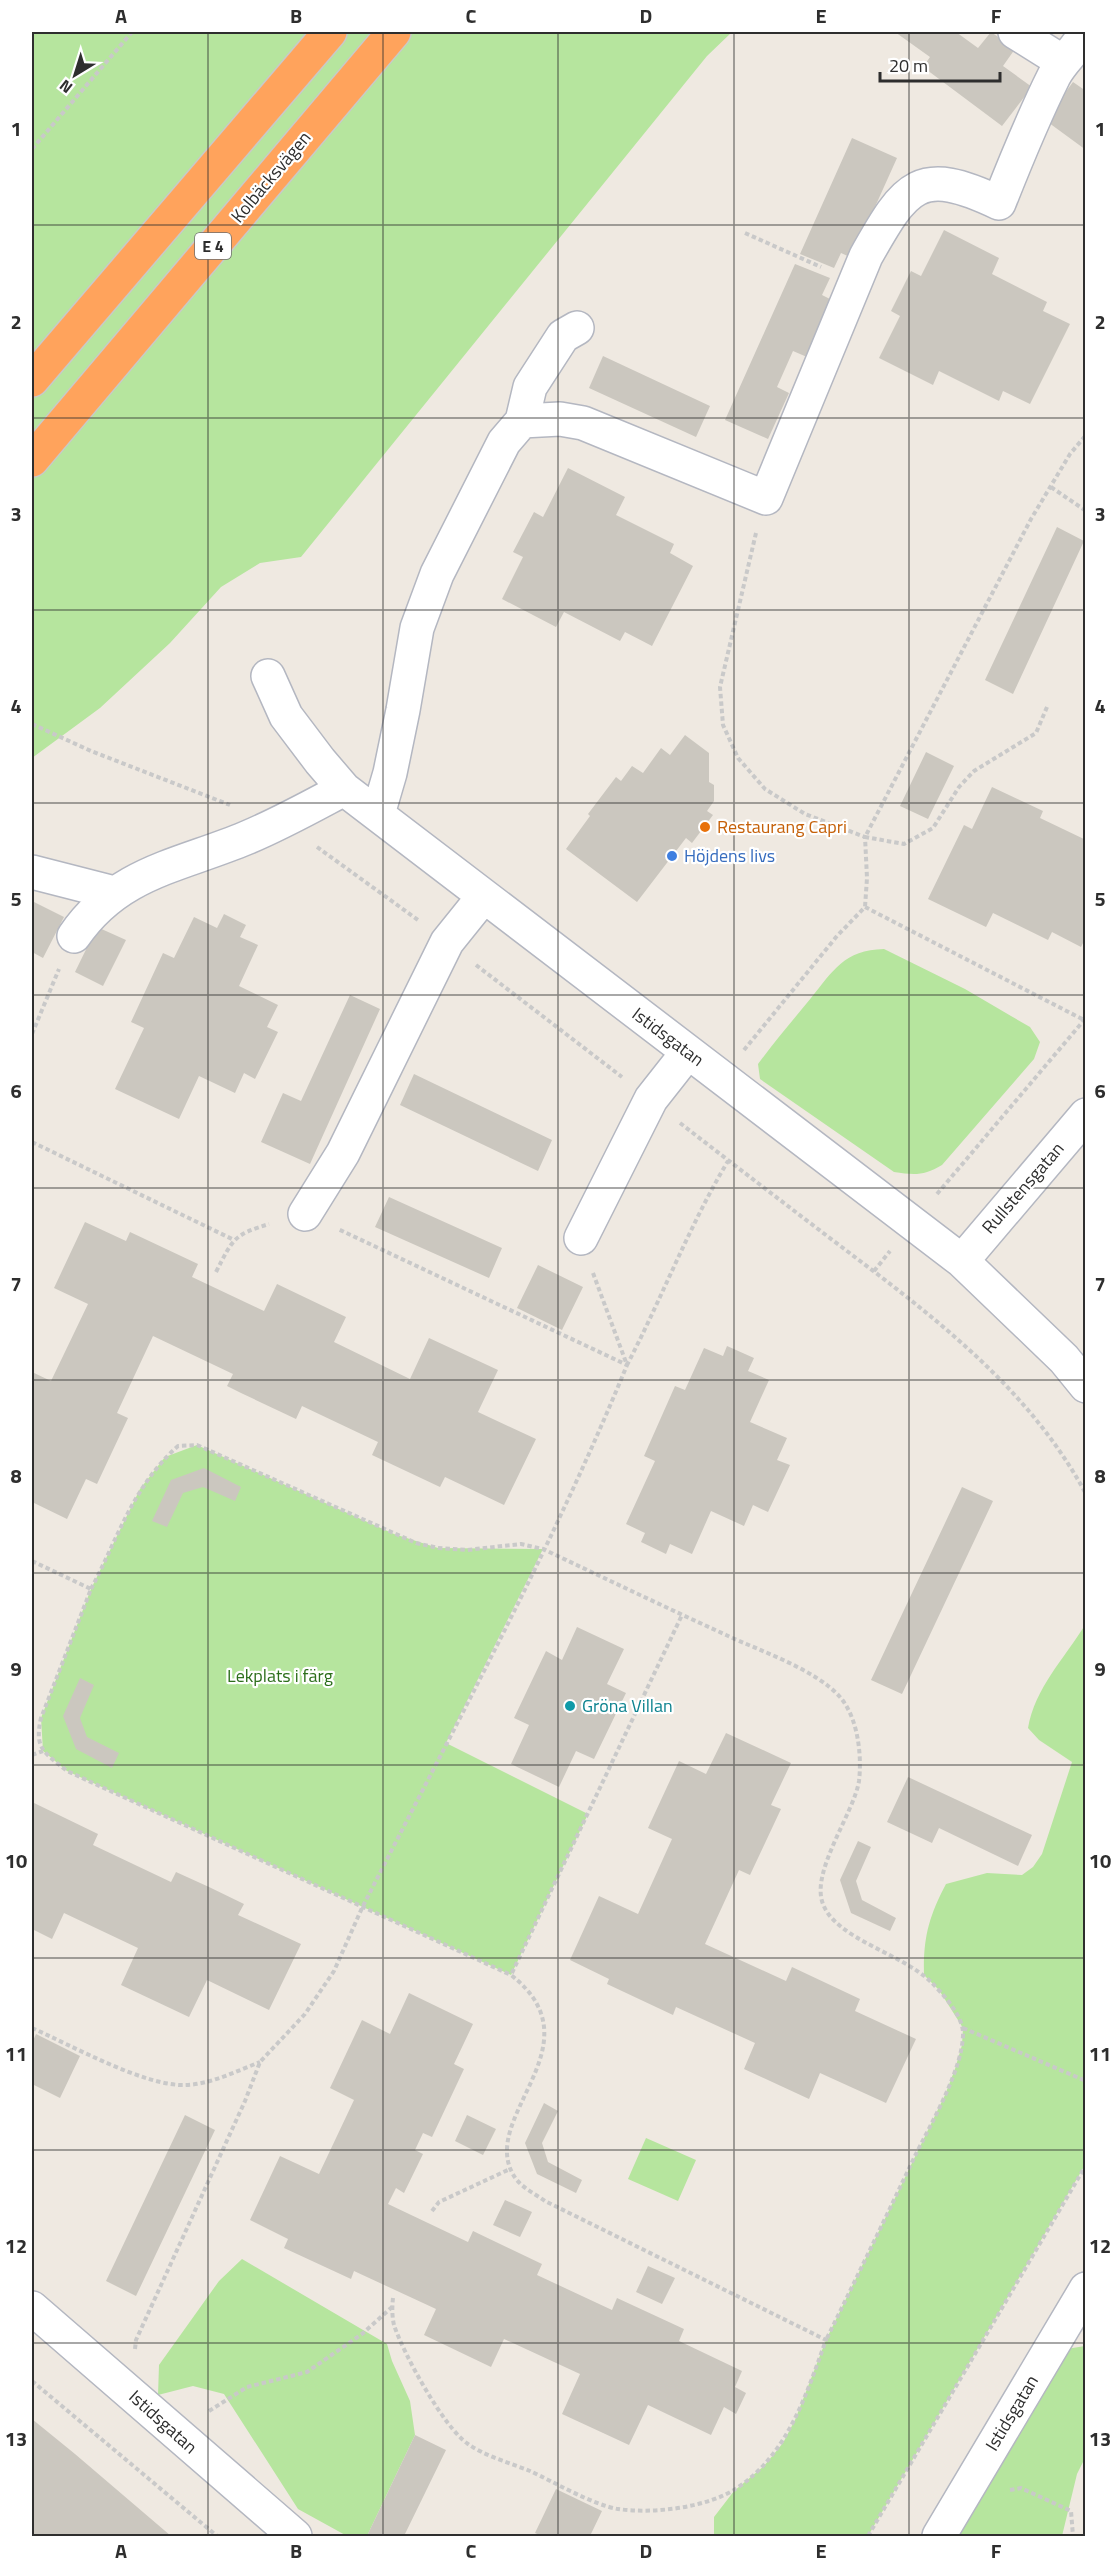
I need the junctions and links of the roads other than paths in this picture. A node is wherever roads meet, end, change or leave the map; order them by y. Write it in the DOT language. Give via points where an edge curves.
graph roads {
  1 [pos="330,32"];
  2 [pos="394,32"];
  3 [pos="1015,32"];
  4 [pos="1079,46"];
  5 [pos="577,328"];
  6 [pos="32,380"];
  7 [pos="522,421"];
  8 [pos="32,460"];
  9 [pos="268,676"];
  10 [pos="344,789"];
  11 [pos="378,814"];
  12 [pos="32,872"];
  13 [pos="114,893"];
  14 [pos="484,896"];
  15 [pos="74,936"];
  16 [pos="688,1052"];
  17 [pos="1086,1115"];
  18 [pos="305,1214"];
  19 [pos="581,1238"];
  20 [pos="962,1261"];
  21 [pos="1086,1386"];
  22 [pos="1086,2289"];
  23 [pos="32,2308"];
  24 [pos="287,2534"];
  25 [pos="939,2536"];
  1 -- 6 [label="highway"];
  2 -- 8 [label="highway, Kolbäcksvägen / E 4"];
  3 -- 4 [label="street"];
  4 -- 7 [label="street" via="1025,139 999,203 954,184 921,185 904,198 884,224 866,256 766,498 583,423 560,419"];
  5 -- 7 [label="street" via="563,336 530,387"];
  7 -- 11 [label="street" via="490,467 425,604"];
  9 -- 10 [label="street, Istidsgatan" via="286,716"];
  10 -- 11 [label="street, Istidsgatan"];
  10 -- 13 [label="street" via="267,829 141,877"];
  11 -- 14 [label="street, Istidsgatan"];
  12 -- 13 [label="street"];
  13 -- 15 [label="street" via="89,914"];
  14 -- 16 [label="street, Istidsgatan"];
  14 -- 18 [label="street" via="447,942 343,1153"];
  16 -- 19 [label="street" via="651,1100"];
  16 -- 20 [label="street, Istidsgatan"];
  17 -- 20 [label="street, Rullstensgatan"];
  20 -- 21 [label="street, Istidsgatan" via="1064,1359"];
  22 -- 25 [label="street, Istidsgatan"];
  23 -- 24 [label="street, Istidsgatan"];
}
